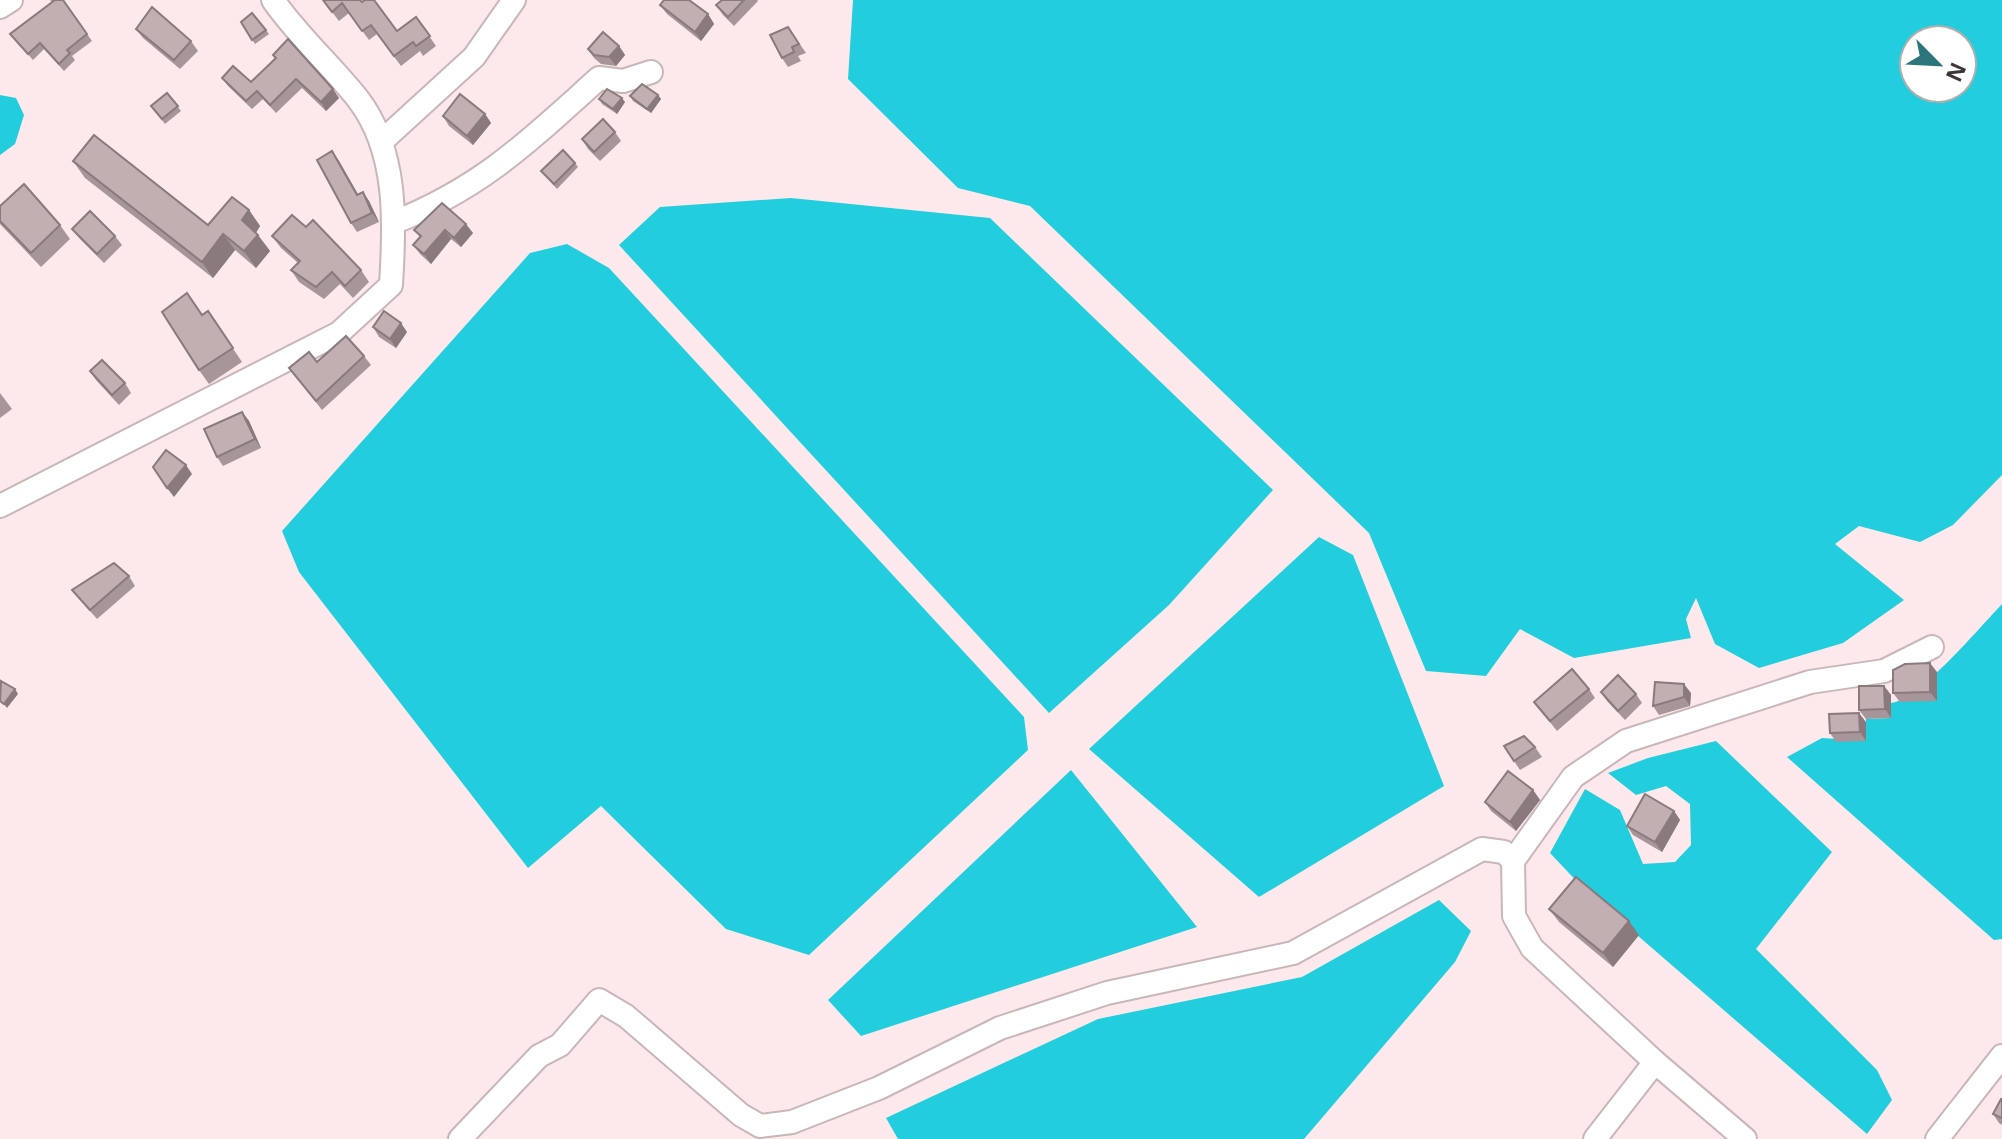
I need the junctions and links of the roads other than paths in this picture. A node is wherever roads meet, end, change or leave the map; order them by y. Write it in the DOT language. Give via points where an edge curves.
graph roads {
  1 [pos="11,0"];
  2 [pos="273,0"];
  3 [pos="514,0"];
  4 [pos="0,7"];
  5 [pos="651,72"];
  6 [pos="381,142"];
  7 [pos="395,222"];
  8 [pos="0,506"];
  9 [pos="1932,647"];
  10 [pos="1513,861"];
  11 [pos="2002,1056"];
  12 [pos="1655,1062"];
  13 [pos="460,1139"];
  14 [pos="1595,1139"];
  15 [pos="1745,1139"];
  16 [pos="1937,1139"];
  1 -- 4 [label="street"];
  2 -- 6 [label="street" via="359,101"];
  3 -- 6 [label="street" via="474,57"];
  5 -- 7 [label="street" via="623,81 599,78 487,175 443,203"];
  6 -- 7 [label="street"];
  7 -- 8 [label="street" via="391,285 339,333"];
  9 -- 10 [label="street" via="1884,671 1810,682 1626,741 1573,777"];
  10 -- 12 [label="street" via="1514,916 1532,948"];
  10 -- 13 [label="street" via="1504,852 1482,849 1293,953 1107,993 1000,1028 879,1088 792,1122 760,1126 741,1115 626,1016 599,1000 560,1045 539,1056"];
  11 -- 16 [label="street"];
  12 -- 14 [label="street"];
  12 -- 15 [label="street"];
}
